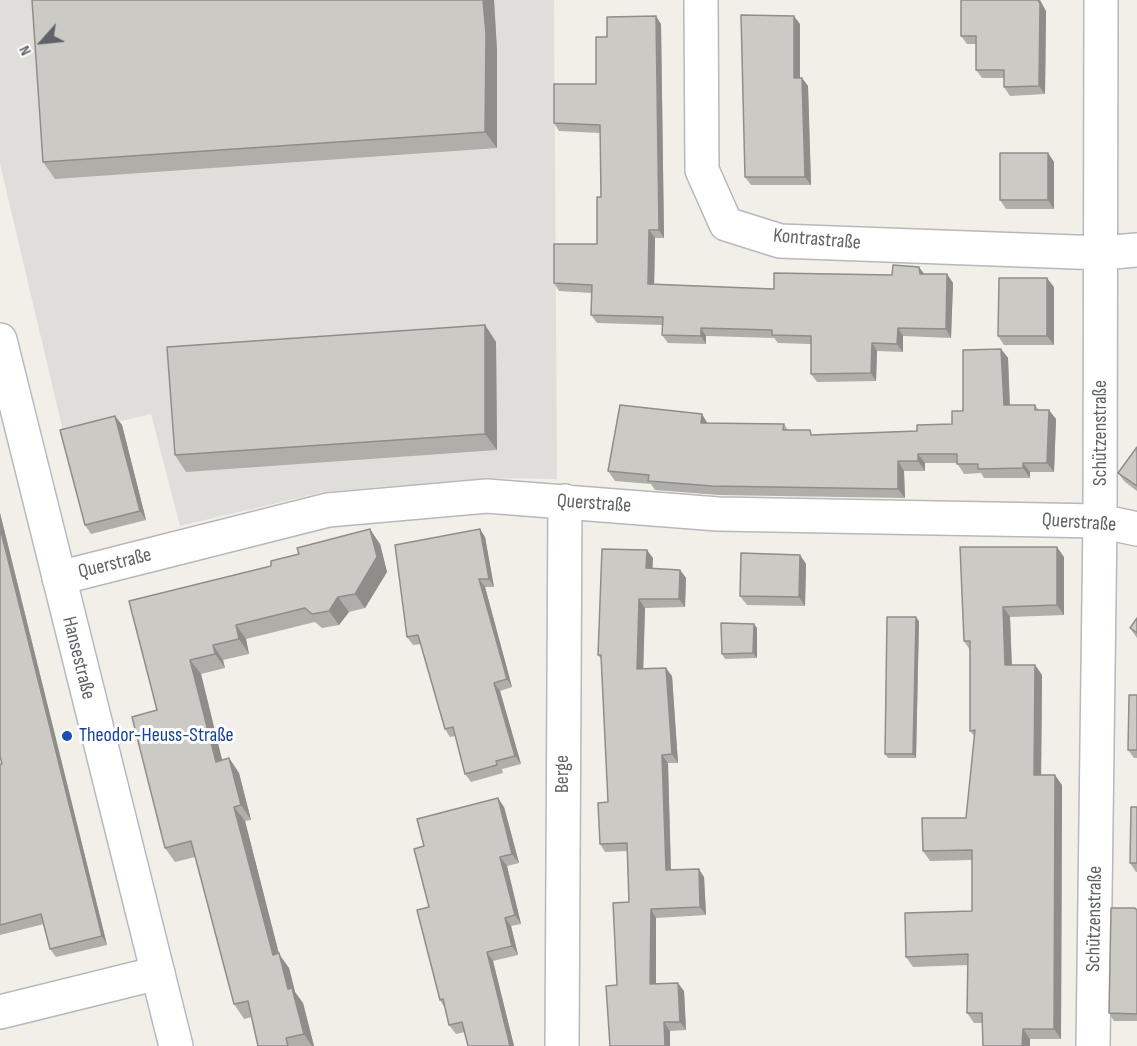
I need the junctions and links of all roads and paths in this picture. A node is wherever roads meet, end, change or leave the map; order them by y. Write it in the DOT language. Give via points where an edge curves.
graph roads {
  1 [pos="701,0"];
  2 [pos="1101,0"];
  3 [pos="1137,250"];
  4 [pos="1102,253"];
  5 [pos="0,340"];
  6 [pos="565,501"];
  7 [pos="1100,521"];
  8 [pos="1137,529"];
  9 [pos="59,578"];
  10 [pos="158,974"];
  11 [pos="0,1012"];
  12 [pos="176,1046"];
  13 [pos="562,1046"];
  14 [pos="1093,1046"];
  1 -- 4 [label="street, Kontrastraße" via="702,170 726,224 780,242"];
  2 -- 4 [label="street, Schützenstraße"];
  3 -- 4 [label="street, Kontrastraße"];
  4 -- 7 [label="street, Schützenstraße"];
  5 -- 9 [label="street, Hansestraße"];
  6 -- 7 [label="street, Querstraße" via="718,514"];
  6 -- 9 [label="street, Querstraße" via="487,496 328,510"];
  6 -- 13 [label="street, Berge"];
  7 -- 8 [label="street, Querstraße"];
  7 -- 14 [label="street, Schützenstraße"];
  9 -- 10 [label="street, Hansestraße"];
  10 -- 11 [label="street"];
  10 -- 12 [label="street, Hansestraße"];
}
